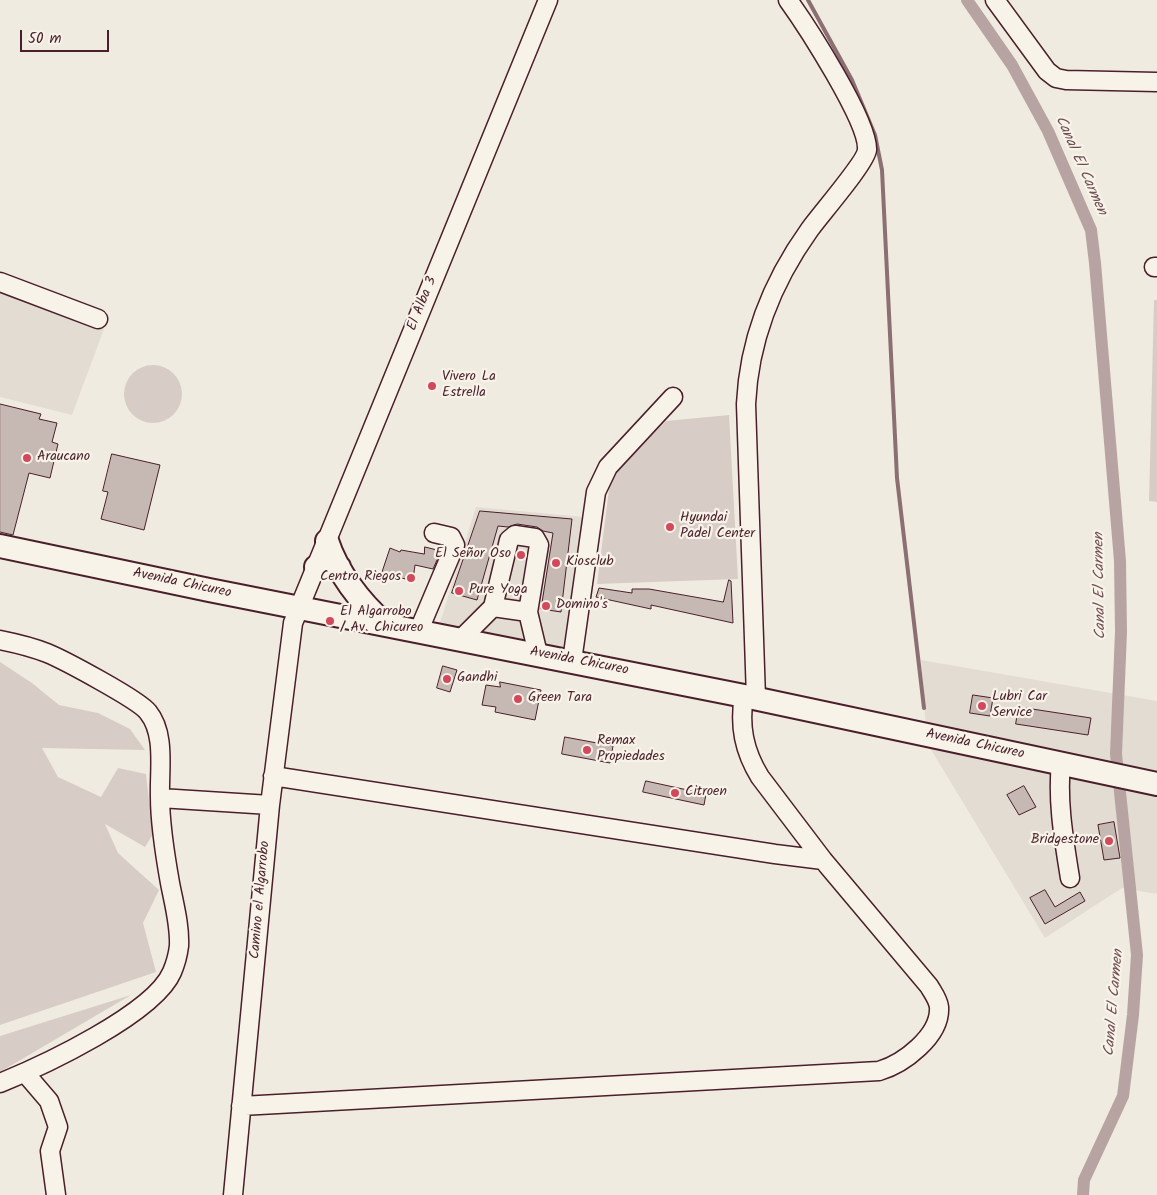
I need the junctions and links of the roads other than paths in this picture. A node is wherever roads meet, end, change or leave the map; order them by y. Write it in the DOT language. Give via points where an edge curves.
graph roads {
  1 [pos="548,0"];
  2 [pos="788,0"];
  3 [pos="995,0"];
  4 [pos="1157,82"];
  5 [pos="0,282"];
  6 [pos="98,320"];
  7 [pos="673,397"];
  8 [pos="434,533"];
  9 [pos="328,541"];
  10 [pos="0,546"];
  11 [pos="316,567"];
  12 [pos="339,567"];
  13 [pos="493,606"];
  14 [pos="299,608"];
  15 [pos="528,612"];
  16 [pos="384,623"];
  17 [pos="419,630"];
  18 [pos="461,639"];
  19 [pos="0,640"];
  20 [pos="538,654"];
  21 [pos="572,661"];
  22 [pos="750,697"];
  23 [pos="1061,763"];
  24 [pos="273,776"];
  25 [pos="1157,784"];
  26 [pos="160,798"];
  27 [pos="270,806"];
  28 [pos="824,860"];
  29 [pos="1070,878"];
  30 [pos="25,1073"];
  31 [pos="0,1084"];
  32 [pos="241,1106"];
  33 [pos="56,1195"];
  34 [pos="233,1195"];
  1 -- 9 [label="street, El Alba 3"];
  2 -- 22 [label="street" via="836,77 863,132 867,148 861,164 809,230 774,287 750,358 746,404"];
  3 -- 4 [label="street" via="1047,71 1056,78"];
  5 -- 6 [label="street"];
  7 -- 21 [label="street" via="608,468 596,492"];
  8 -- 17 [label="street" via="451,537 455,545"];
  9 -- 11 [label="street, El Alba 3"];
  9 -- 12 [label="main road"];
  10 -- 14 [label="main road, Avenida Chicureo"];
  11 -- 12 [label="main road"];
  11 -- 14 [label="street, El Alba 3"];
  12 -- 16 [label="main road" via="367,606"];
  13 -- 15 [label="street"];
  13 -- 15 [label="street" via="509,540 515,535 525,535 535,538 539,545"];
  13 -- 18 [label="street"];
  14 -- 16 [label="main road, Avenida Chicureo"];
  14 -- 24 [label="street, Camino el Algarrobo" via="289,641"];
  15 -- 20 [label="street"];
  16 -- 17 [label="main road, Avenida Chicureo"];
  17 -- 18 [label="main road, Avenida Chicureo"];
  18 -- 20 [label="main road, Avenida Chicureo"];
  19 -- 26 [label="street" via="48,653 135,700 149,712 161,758"];
  20 -- 21 [label="main road, Avenida Chicureo"];
  21 -- 22 [label="main road, Avenida Chicureo"];
  22 -- 23 [label="main road, Avenida Chicureo"];
  22 -- 28 [label="street" via="742,730 753,765"];
  23 -- 25 [label="main road, Avenida Chicureo"];
  23 -- 29 [label="street" via="1060,813"];
  24 -- 27 [label="street, Camino el Algarrobo"];
  24 -- 28 [label="street"];
  26 -- 27 [label="street"];
  26 -- 30 [label="street" via="165,858 178,922 179,947 172,973 147,1002 94,1037"];
  27 -- 32 [label="street, Camino el Algarrobo"];
  28 -- 32 [label="street" via="938,1001 939,1014 928,1035 908,1057 890,1068 869,1072"];
  30 -- 31 [label="street"];
  30 -- 33 [label="street" via="49,1101 58,1127 50,1151"];
  32 -- 34 [label="street, Camino el Algarrobo"];
}
